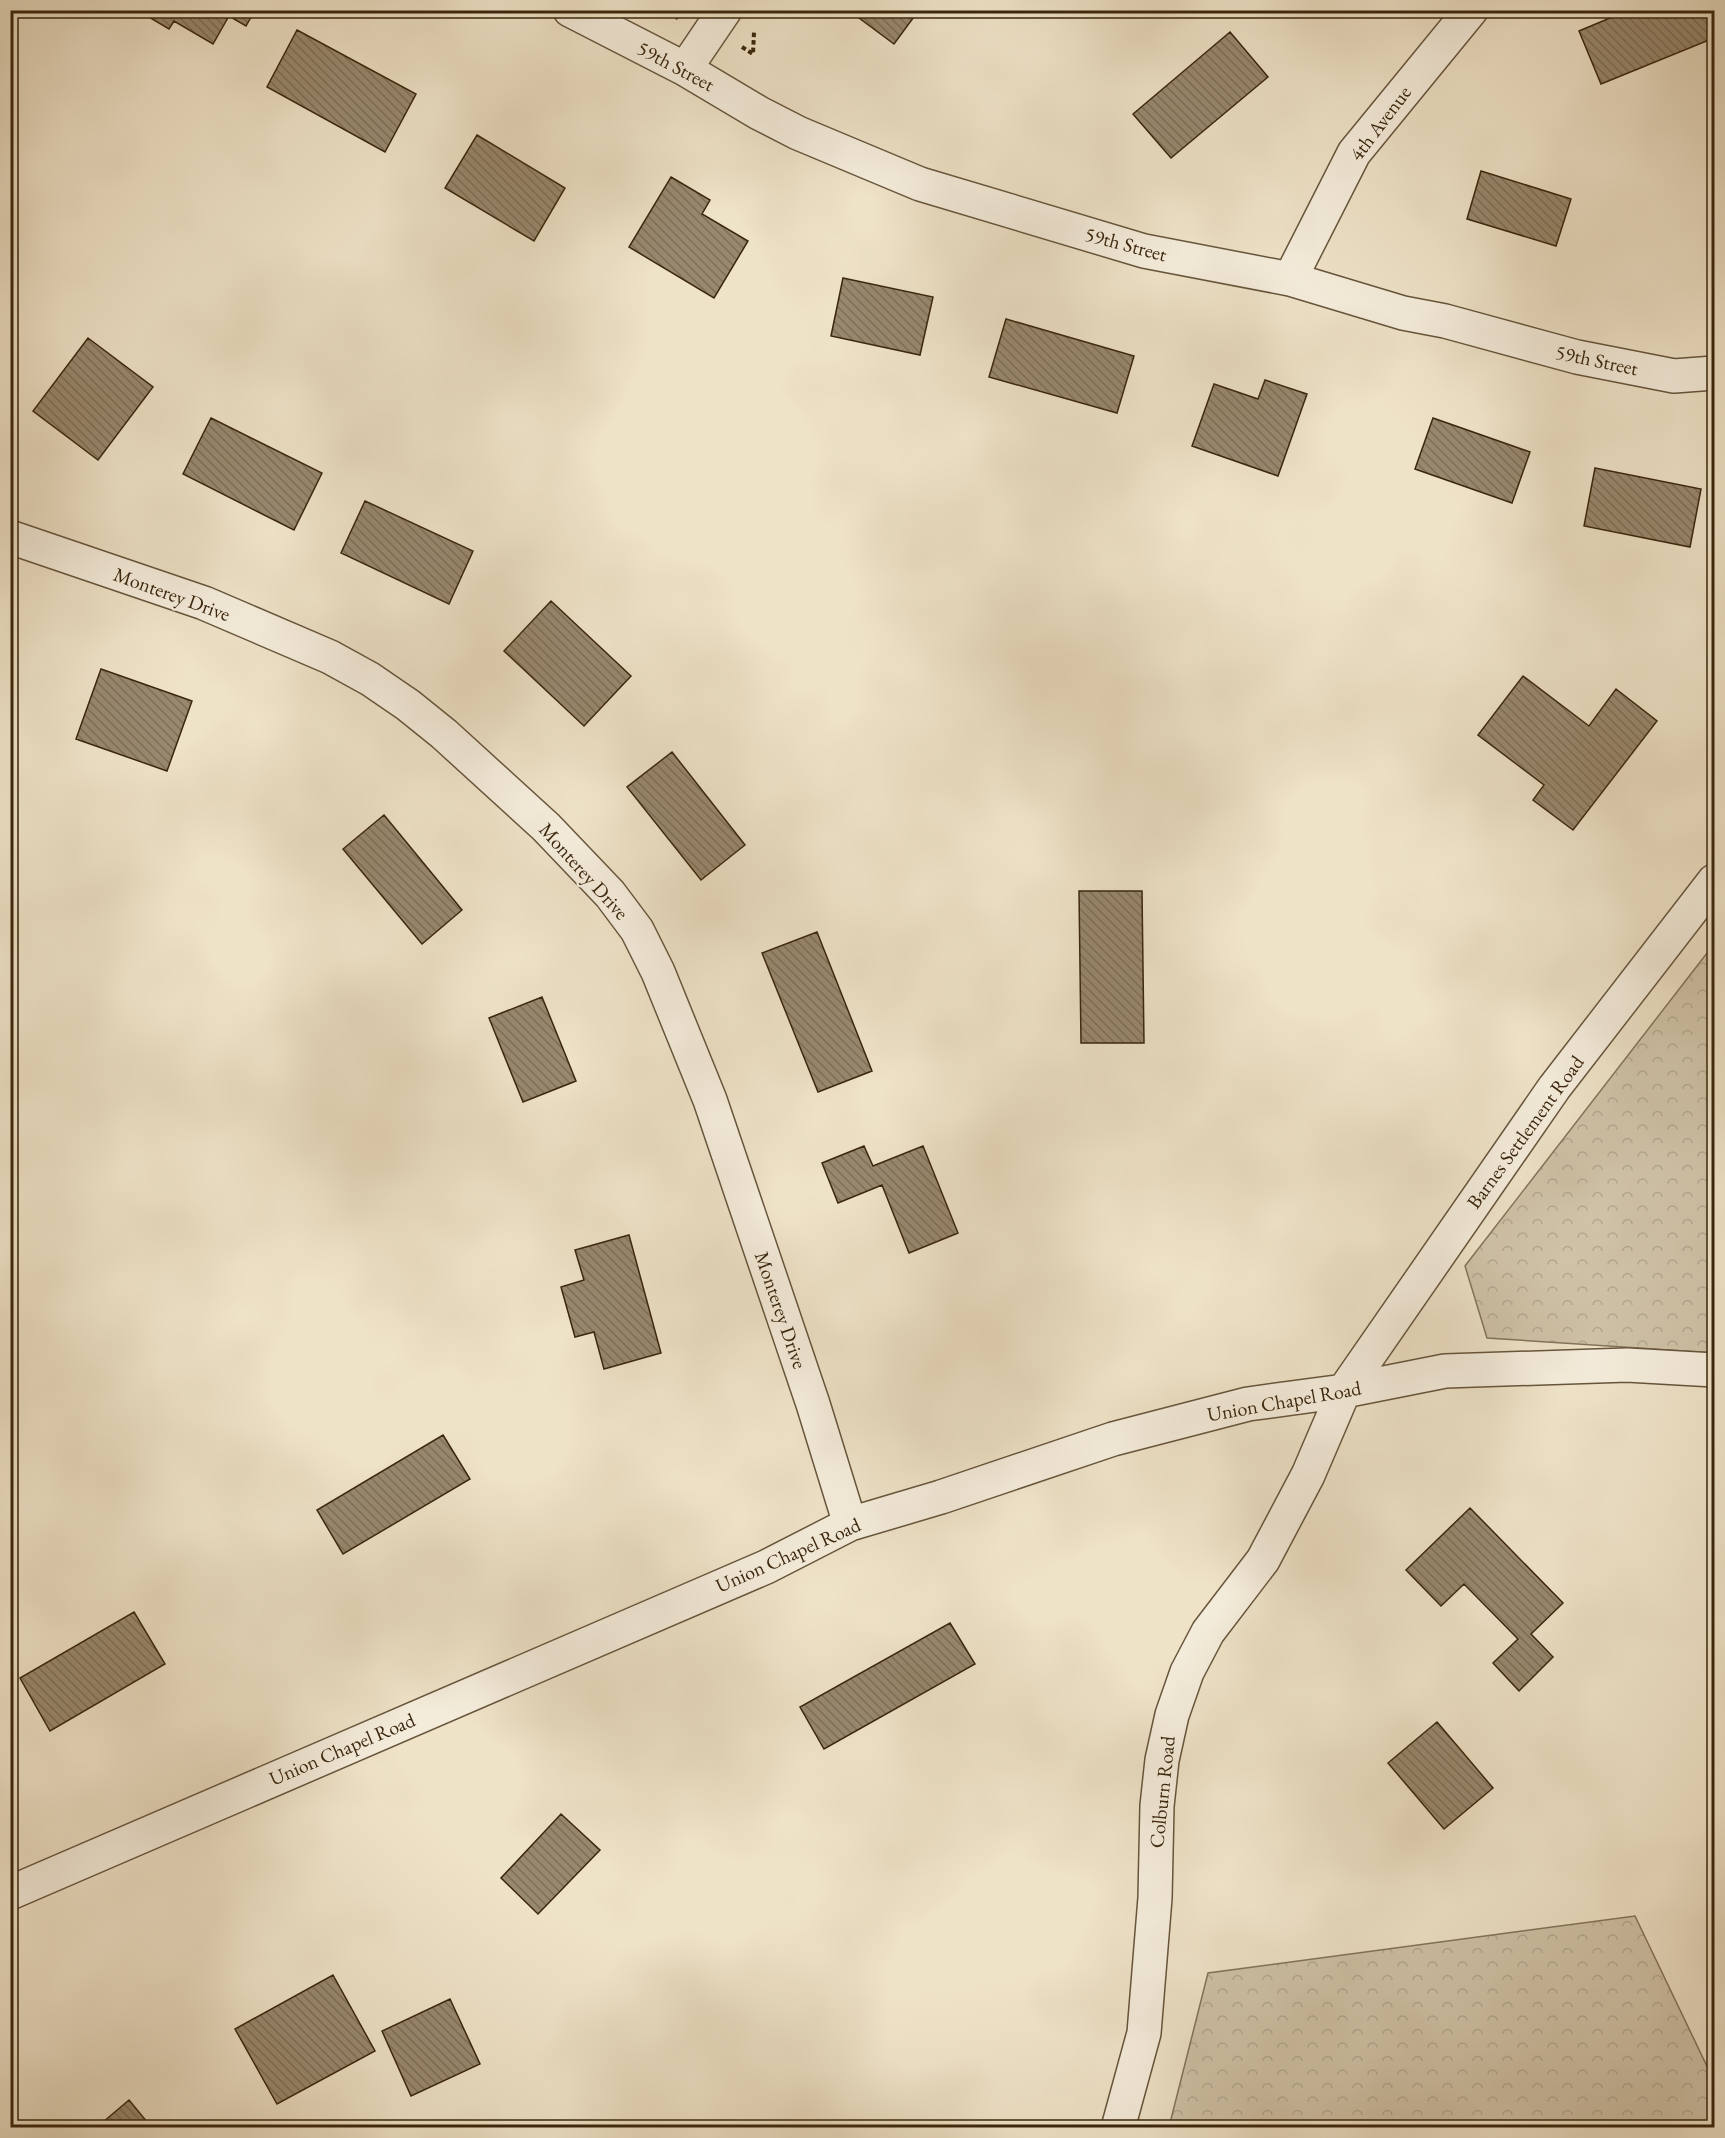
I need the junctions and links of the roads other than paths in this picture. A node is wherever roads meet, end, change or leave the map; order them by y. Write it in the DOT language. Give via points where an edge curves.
graph roads {
  1 [pos="570,10"];
  2 [pos="724,10"];
  3 [pos="1471,10"];
  4 [pos="685,69"];
  5 [pos="1290,279"];
  6 [pos="1714,373"];
  7 [pos="10,537"];
  8 [pos="1714,881"];
  9 [pos="1714,1370"];
  10 [pos="1344,1391"];
  11 [pos="850,1524"];
  12 [pos="10,1893"];
  13 [pos="1118,2127"];
  1 -- 4 [label="street, 59th Street"];
  2 -- 4 [label="street"];
  3 -- 5 [label="street, 4th Avenue" via="1354,153"];
  4 -- 5 [label="street, 59th Street" via="798,133 920,184 1144,251"];
  5 -- 6 [label="street, 59th Street" via="1403,313 1576,357 1674,376"];
  7 -- 11 [label="street, Monterey Drive" via="204,603 330,657 370,679 452,742 546,827 610,894 637,930 658,972 710,1100"];
  8 -- 10 [label="street, Barnes Settlement Road" via="1554,1088"];
  9 -- 10 [label="street, Union Chapel Road" via="1627,1365 1445,1371"];
  10 -- 11 [label="street, Union Chapel Road" via="1248,1404 1113,1439"];
  10 -- 13 [label="street, Colburn Road" via="1308,1475 1263,1560 1208,1632 1187,1672 1172,1714 1157,1806 1155,1898 1144,2033"];
  11 -- 12 [label="street, Union Chapel Road" via="766,1567"];
}
